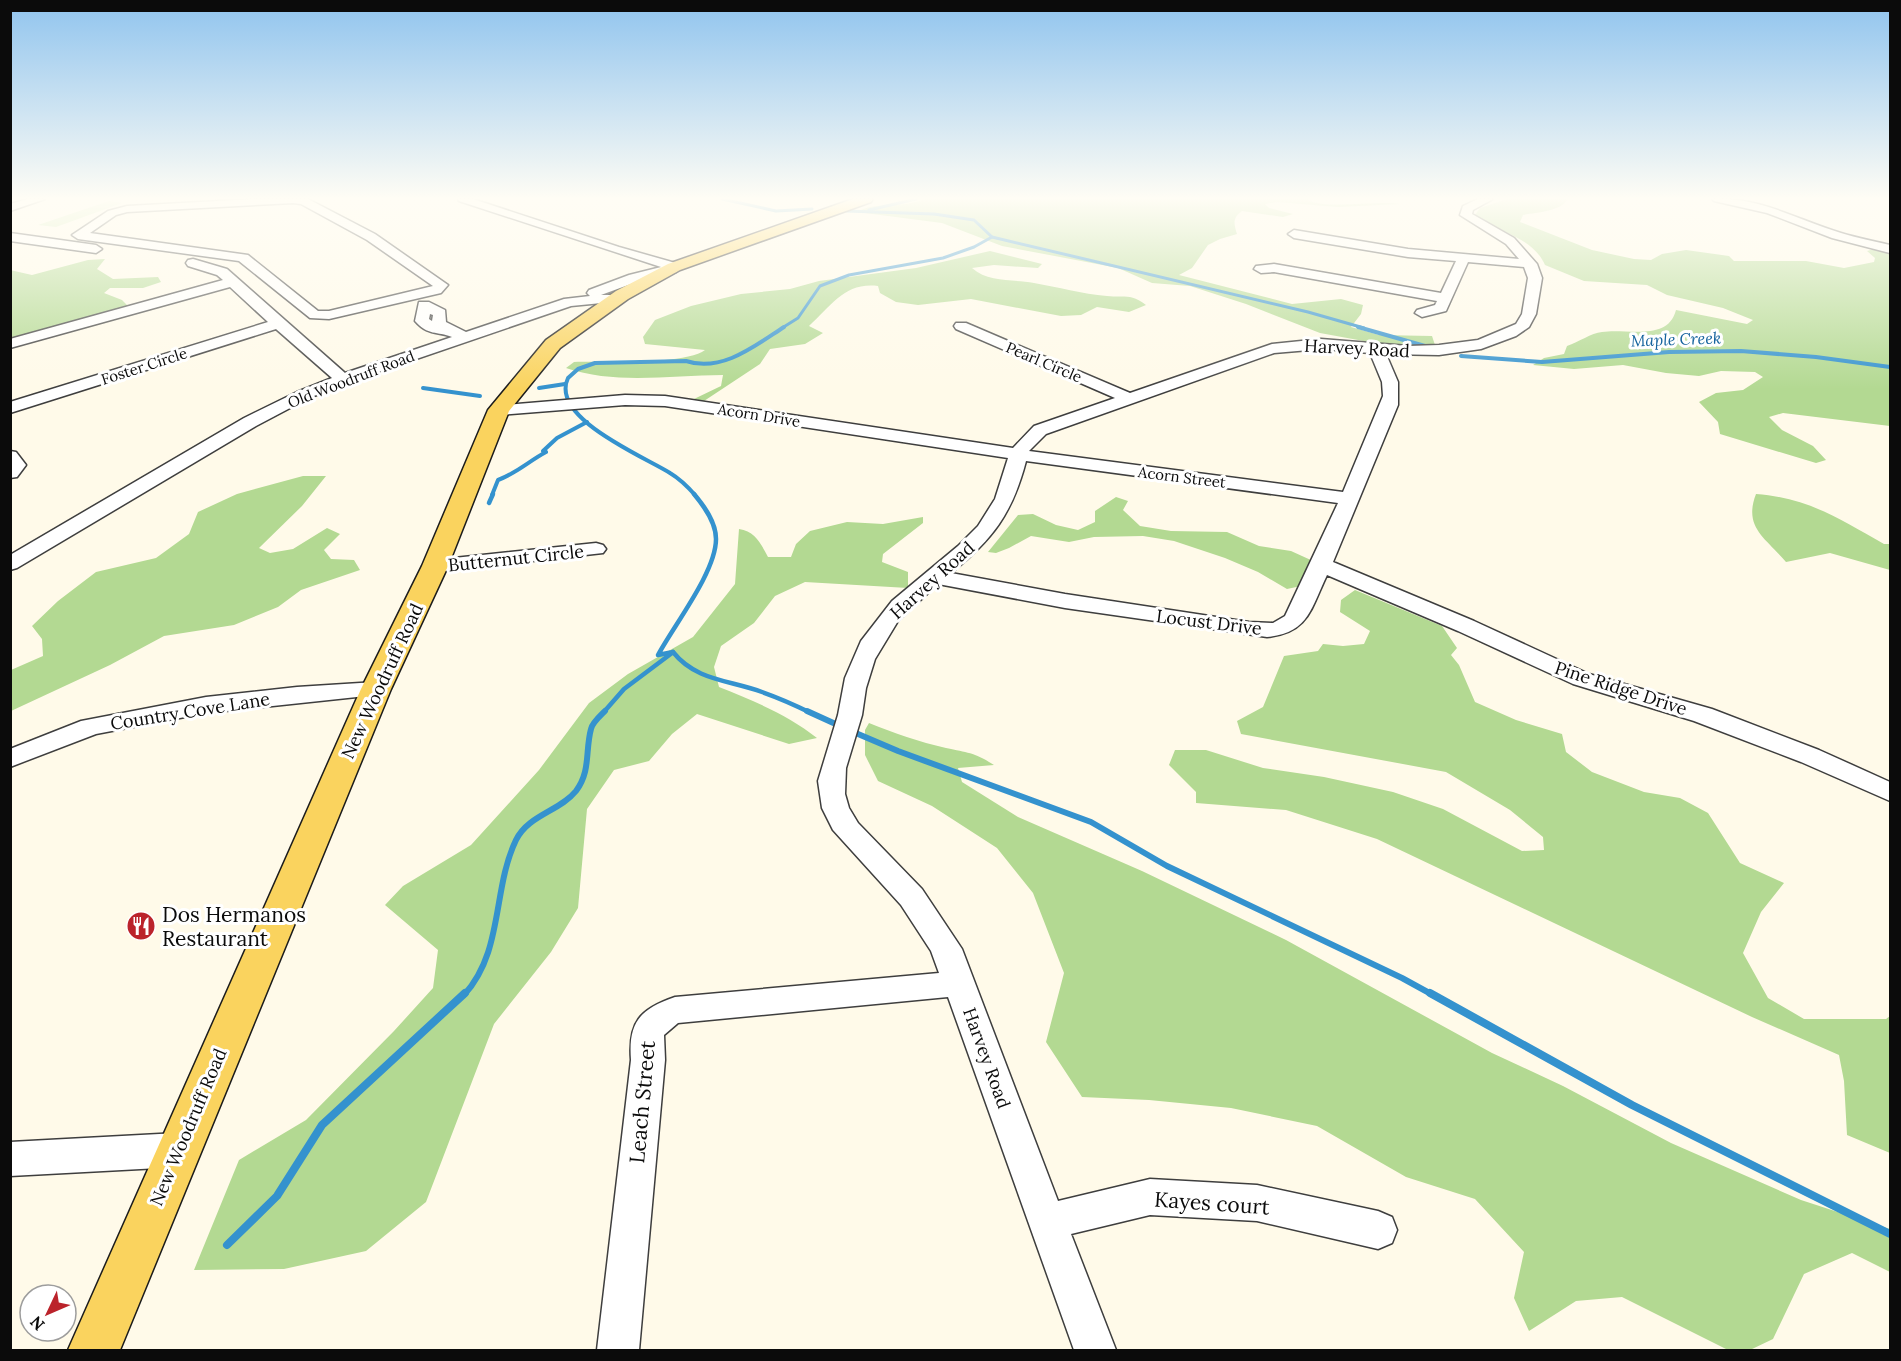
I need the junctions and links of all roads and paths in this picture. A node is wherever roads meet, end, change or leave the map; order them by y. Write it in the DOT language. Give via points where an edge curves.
graph roads {
  1 [pos="189,263"];
  2 [pos="249,263"];
  3 [pos="408,263"];
  4 [pos="655,263"];
  5 [pos="687,263"];
  6 [pos="1461,263"];
  7 [pos="1510,263"];
  8 [pos="1530,264"];
  9 [pos="672,268"];
  10 [pos="1261,269"];
  11 [pos="231,282"];
  12 [pos="409,297"];
  13 [pos="617,298"];
  14 [pos="1446,298"];
  15 [pos="575,300"];
  16 [pos="1422,313"];
  17 [pos="278,324"];
  18 [pos="961,326"];
  19 [pos="465,337"];
  20 [pos="10,344"];
  21 [pos="1377,348"];
  22 [pos="343,379"];
  23 [pos="1128,398"];
  24 [pos="10,408"];
  25 [pos="499,410"];
  26 [pos="1016,454"];
  27 [pos="10,456"];
  28 [pos="10,473"];
  29 [pos="1348,498"];
  30 [pos="596,549"];
  31 [pos="10,564"];
  32 [pos="1321,565"];
  33 [pos="435,566"];
  34 [pos="936,577"];
  35 [pos="376,689"];
  36 [pos="10,759"];
  37 [pos="1890,792"];
  38 [pos="960,983"];
  39 [pos="178,1150"];
  40 [pos="10,1159"];
  41 [pos="1046,1222"];
  42 [pos="1378,1230"];
  43 [pos="94,1350"];
  44 [pos="618,1350"];
  45 [pos="1095,1350"];
  1 -- 11 [label="street" via="222,272"];
  2 -- 12 [label="street" via="315,315"];
  3 -- 12 [label="street" via="441,285 436,291"];
  4 -- 9 [label="street"];
  5 -- 9 [label="main road, New Woodruff Road"];
  6 -- 14 [label="street"];
  7 -- 8 [label="street"];
  8 -- 21 [label="street, Harvey Road" via="1535,278 1529,314 1522,327 1481,344 1453,349"];
  9 -- 13 [label="main road, New Woodruff Road"];
  9 -- 15 [label="street"];
  10 -- 14 [label="street" via="1274,268"];
  11 -- 17 [label="street"];
  11 -- 20 [label="street"];
  12 -- 19 [label="street" via="432,307 440,313 439,323"];
  13 -- 15 [label="street, Old Woodruff Road"];
  13 -- 25 [label="main road, New Woodruff Road" via="554,344"];
  14 -- 16 [label="street" via="1442,308"];
  15 -- 19 [label="street, Old Woodruff Road"];
  17 -- 22 [label="street"];
  17 -- 24 [label="street, Foster Circle"];
  18 -- 23 [label="street, Pearl Circle"];
  19 -- 22 [label="street, Old Woodruff Road"];
  21 -- 23 [label="street, Harvey Road" via="1322,344 1272,349"];
  21 -- 29 [label="street, Locust Drive" via="1392,383 1392,398"];
  22 -- 31 [label="street, Old Woodruff Road" via="250,422"];
  23 -- 26 [label="street, Harvey Road" via="1040,430"];
  25 -- 26 [label="street, Acorn Drive" via="625,400 665,401"];
  25 -- 33 [label="main road, New Woodruff Road"];
  26 -- 29 [label="street, Acorn Street"];
  26 -- 34 [label="street, Harvey Road" via="1011,483 996,513 975,541"];
  27 -- 28 [label="street" via="17,465"];
  29 -- 32 [label="street, Locust Drive"];
  30 -- 33 [label="street, Butternut Circle"];
  32 -- 34 [label="street, Locust Drive" via="1294,620 1281,628 1260,630"];
  32 -- 37 [label="street, Pine Ridge Drive" via="1566,673 1703,715"];
  33 -- 35 [label="main road, New Woodruff Road"];
  34 -- 38 [label="street, Harvey Road" via="906,600 878,631 860,666 844,732 832,762 831,780 839,815 856,840 886,867 924,913 946,949"];
  35 -- 36 [label="street, Country Cove Lane" via="206,705 90,727"];
  35 -- 39 [label="main road, New Woodruff Road"];
  38 -- 41 [label="street, Harvey Road"];
  38 -- 44 [label="street, Leach Street" via="675,1010 652,1024 646,1039 648,1060"];
  39 -- 40 [label="street"];
  39 -- 43 [label="main road, New Woodruff Road"];
  41 -- 42 [label="street, Kayes court" via="1150,1197 1257,1203"];
  41 -- 45 [label="street, Harvey Road"];
}
